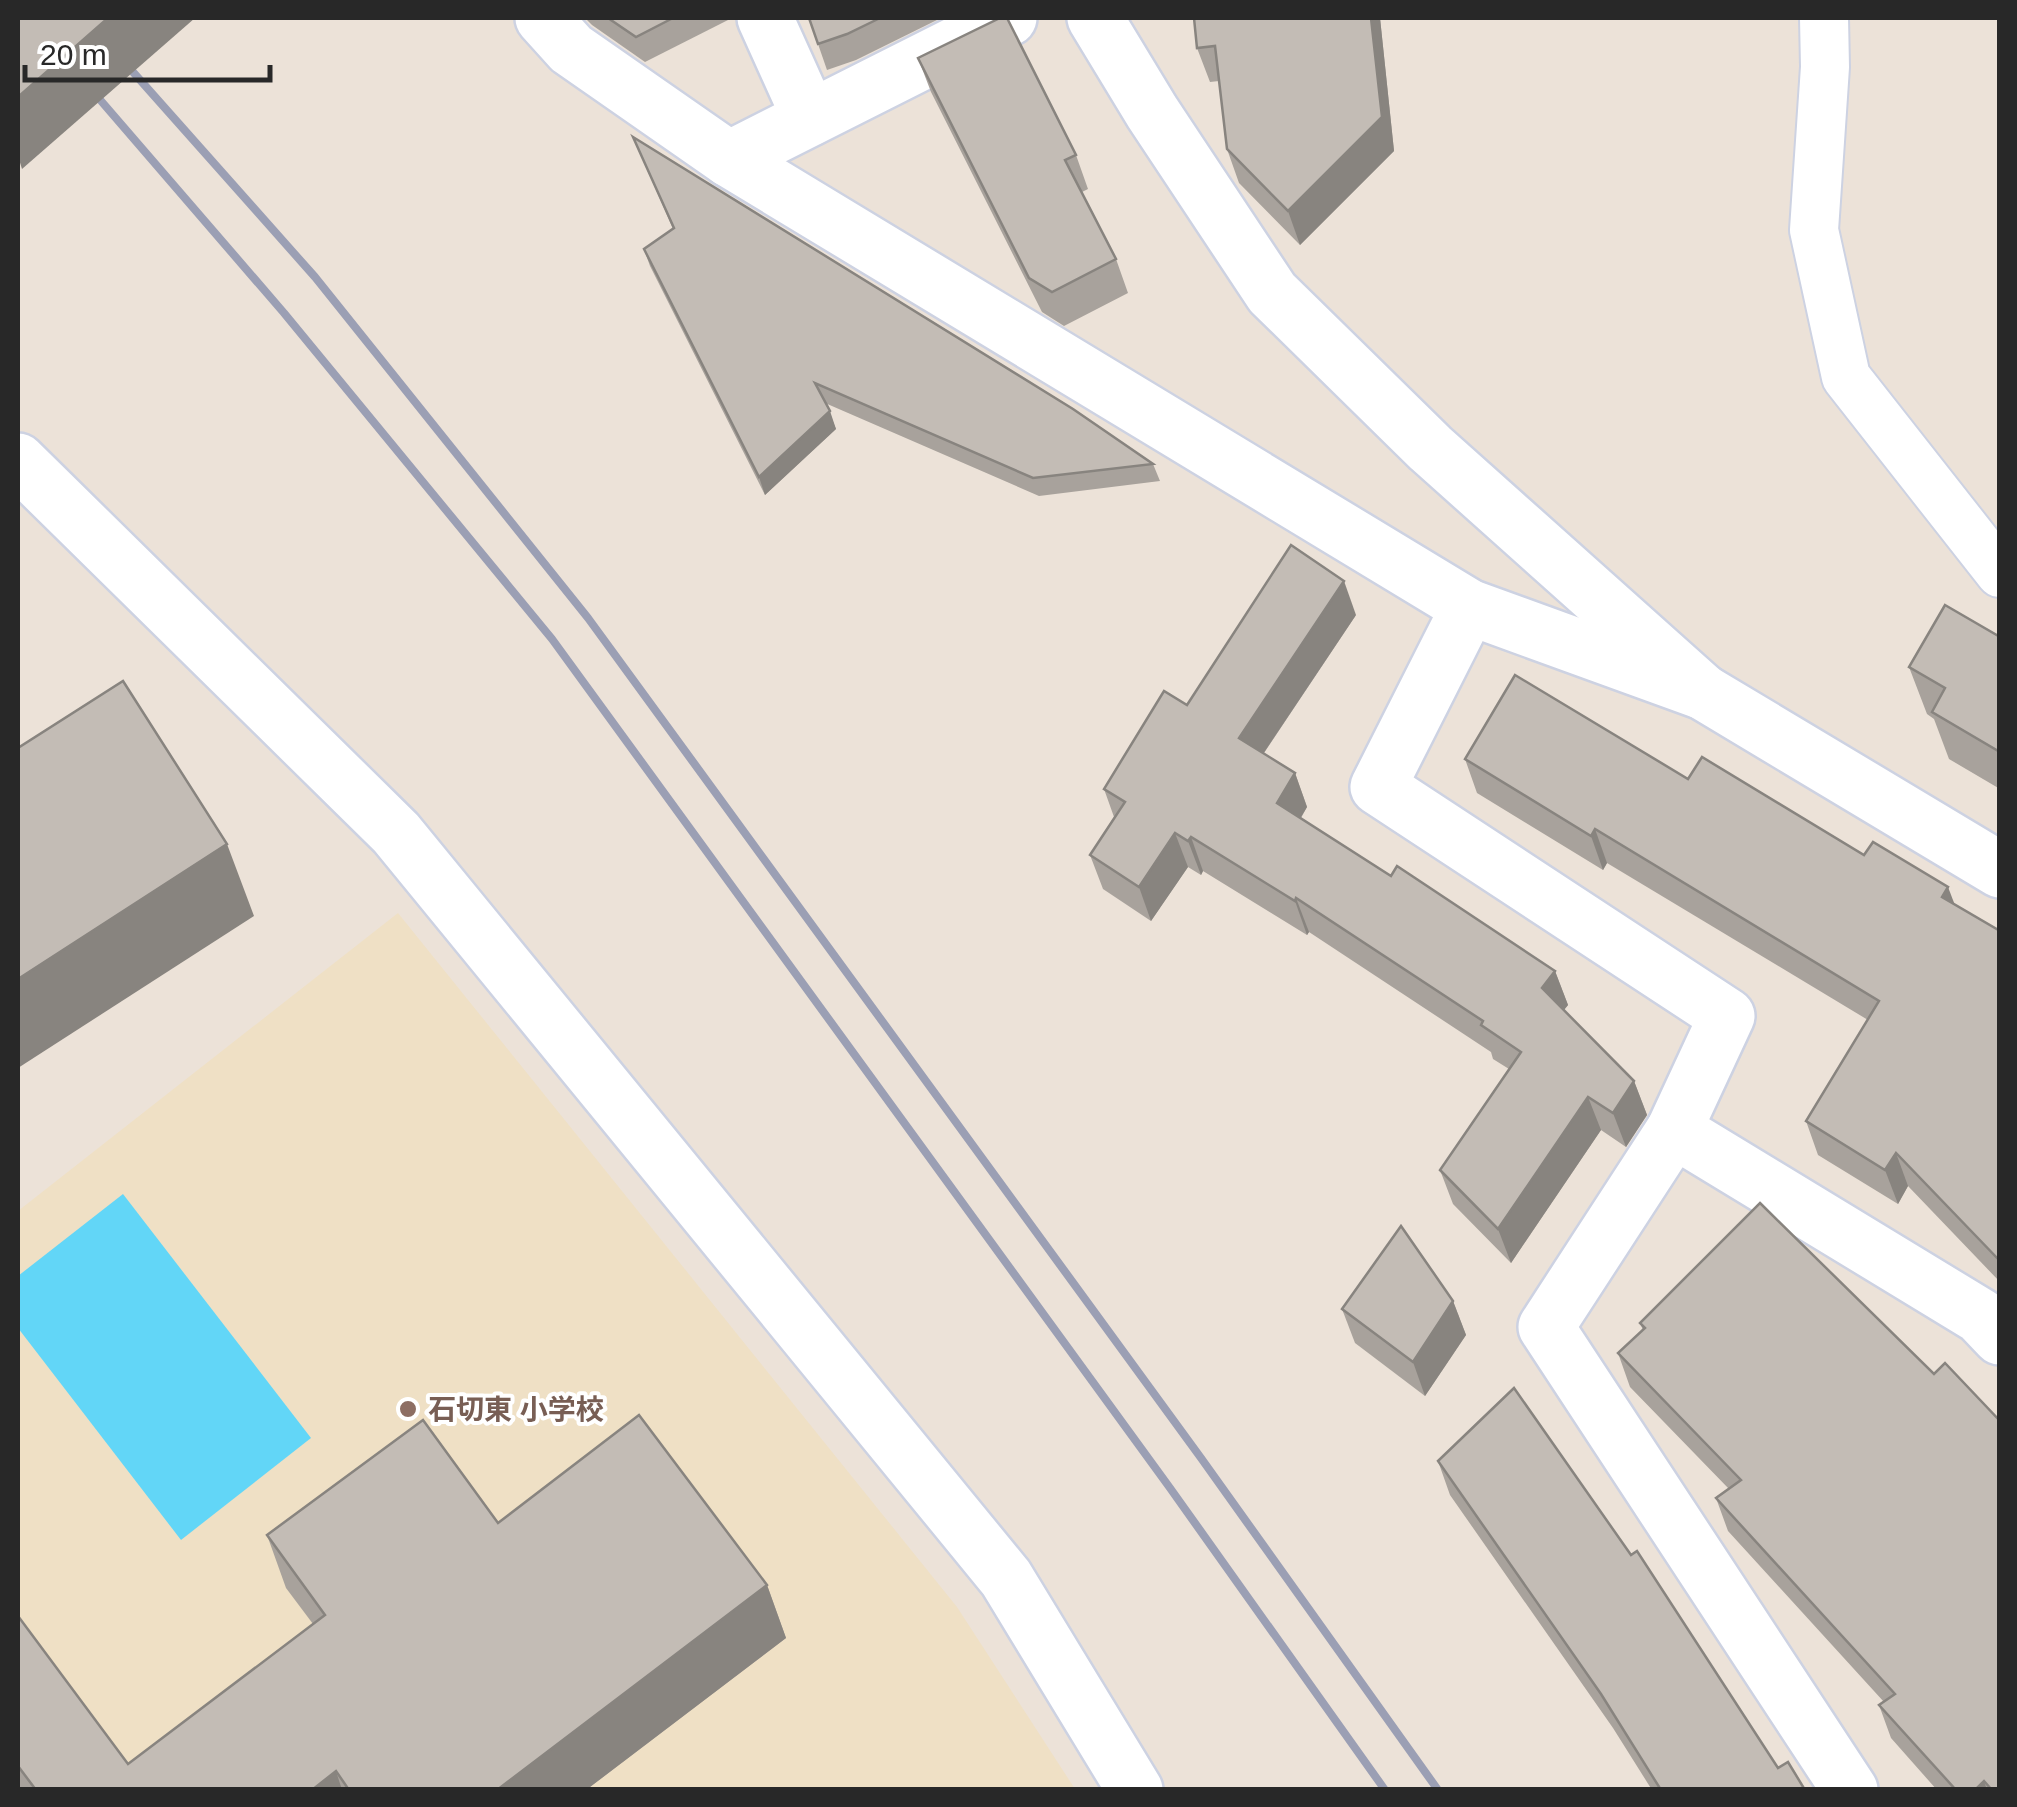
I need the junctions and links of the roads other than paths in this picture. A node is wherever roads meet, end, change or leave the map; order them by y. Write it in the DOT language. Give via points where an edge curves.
graph roads {
  1 [pos="543,18"];
  2 [pos="764,18"];
  3 [pos="1009,18"];
  4 [pos="1095,18"];
  5 [pos="1824,18"];
  6 [pos="810,118"];
  7 [pos="729,159"];
  8 [pos="18,461"];
  9 [pos="2000,573"];
  10 [pos="1469,607"];
  11 [pos="1703,692"];
  12 [pos="2000,870"];
  13 [pos="1674,1130"];
  14 [pos="2000,1337"];
  15 [pos="1135,1790"];
  16 [pos="1850,1790"];
  1 -- 7 [label="street" via="571,49"];
  2 -- 6 [label="street"];
  3 -- 6 [label="street"];
  4 -- 11 [label="street" via="1272,293 1430,448"];
  5 -- 9 [label="lane" via="1814,230 1846,377"];
  6 -- 7 [label="street"];
  7 -- 10 [label="street"];
  8 -- 15 [label="street" via="396,834 1006,1578"];
  10 -- 11 [label="street"];
  10 -- 13 [label="street" via="1378,788 1727,1016"];
  11 -- 12 [label="street"];
  13 -- 14 [label="street" via="1980,1316"];
  13 -- 16 [label="street" via="1546,1327"];
}
